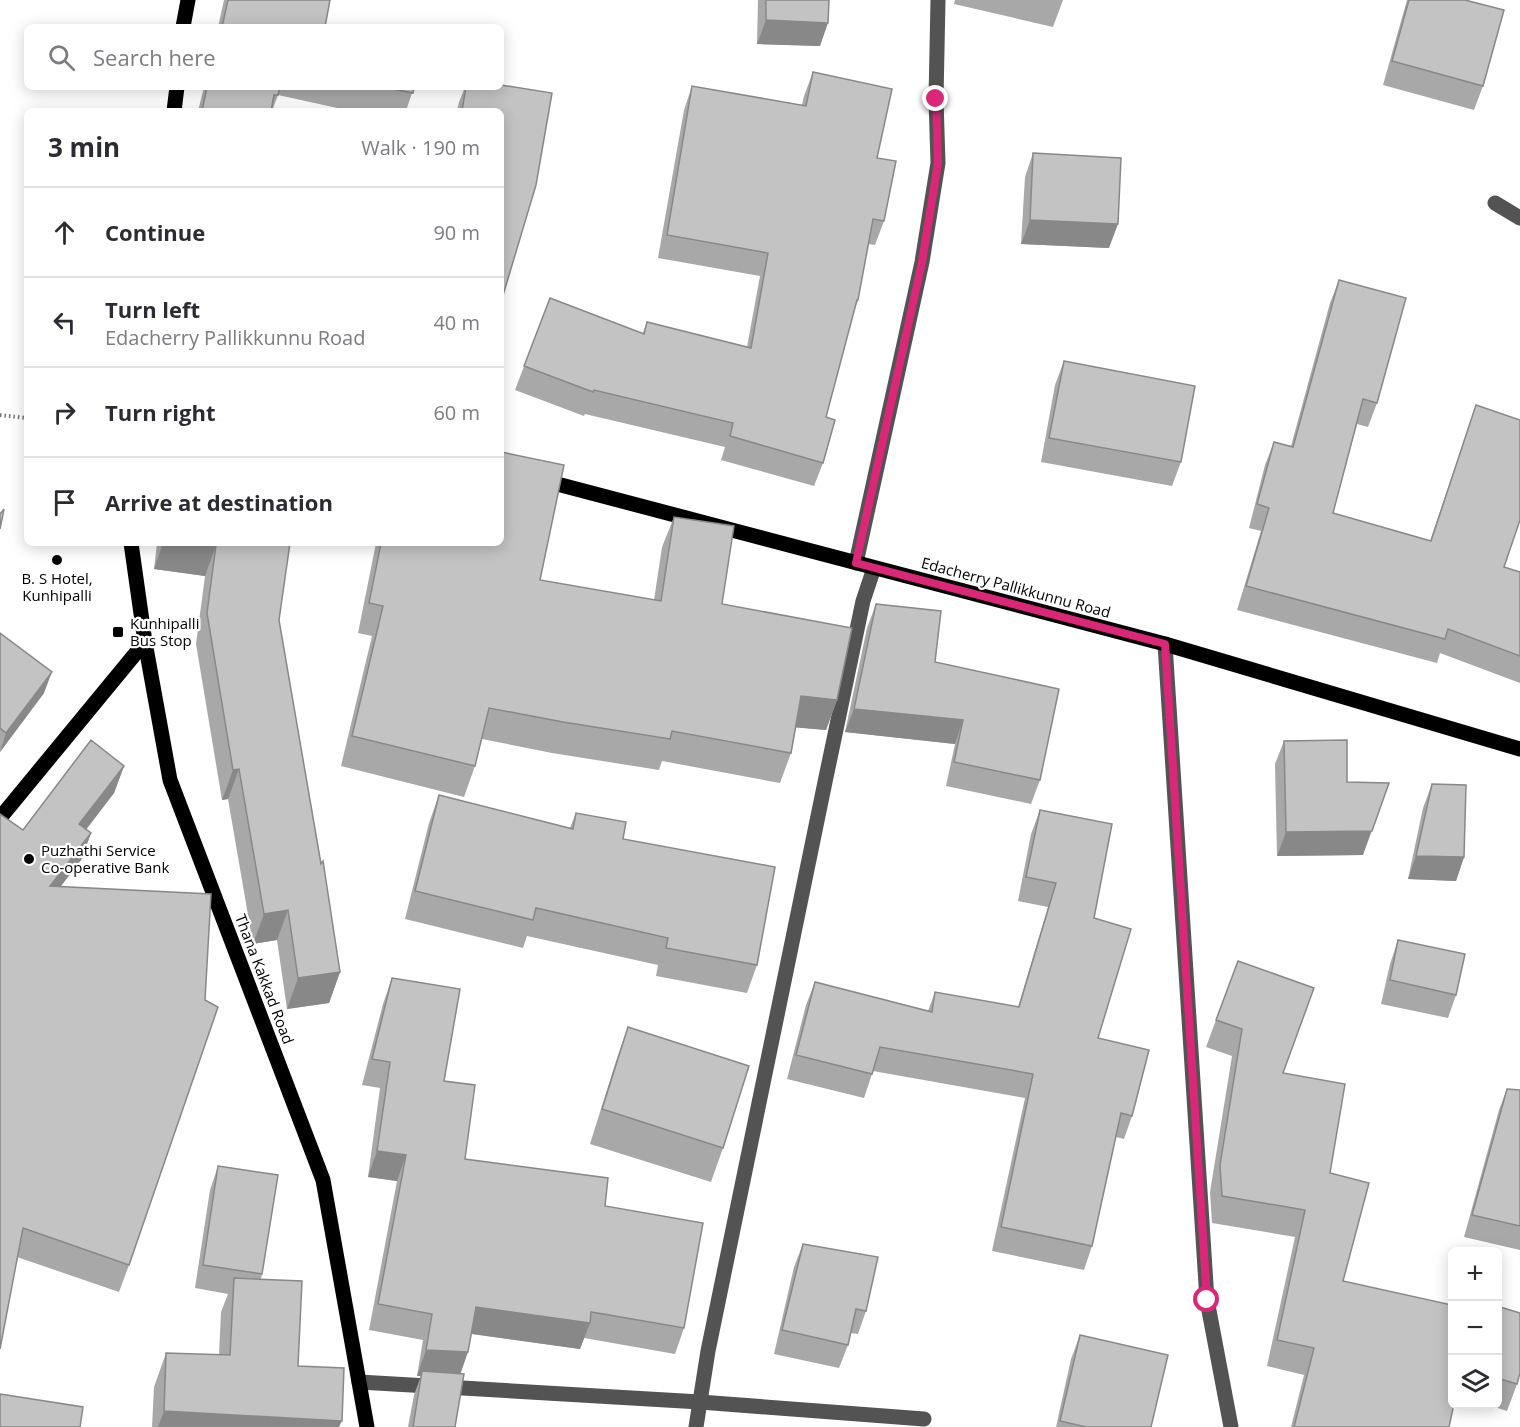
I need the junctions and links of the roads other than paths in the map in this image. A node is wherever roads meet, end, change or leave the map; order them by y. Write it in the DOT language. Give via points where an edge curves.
graph roads {
  1 [pos="188,0"];
  2 [pos="938,0"];
  3 [pos="184,24"];
  4 [pos="177,90"];
  5 [pos="174,108"];
  6 [pos="1495,203"];
  7 [pos="1520,218"];
  8 [pos="524,475"];
  9 [pos="131,546"];
  10 [pos="856,563"];
  11 [pos="874,568"];
  12 [pos="145,642"];
  13 [pos="1165,644"];
  14 [pos="1520,749"];
  15 [pos="0,818"];
  16 [pos="359,1382"];
  17 [pos="700,1402"];
  18 [pos="924,1419"];
  19 [pos="367,1427"];
  20 [pos="696,1427"];
  21 [pos="1230,1427"];
  1 -- 3 [label="main road"];
  2 -- 10 [label="street" via="938,163 922,262"];
  4 -- 5 [label="main road"];
  6 -- 7 [label="street"];
  8 -- 10 [label="main road, Edacherry Pallikkunnu Road"];
  9 -- 12 [label="main road, Thana Kakkad Road"];
  10 -- 11 [label="main road, Edacherry Pallikkunnu Road"];
  11 -- 13 [label="main road, Edacherry Pallikkunnu Road"];
  11 -- 17 [label="street" via="863,601 825,782"];
  12 -- 15 [label="main road"];
  12 -- 16 [label="main road, Thana Kakkad Road" via="170,780 323,1180"];
  13 -- 14 [label="main road, Edacherry Pallikkunnu Road"];
  13 -- 21 [label="street" via="1207,1300"];
  16 -- 17 [label="street"];
  16 -- 19 [label="main road, Thana Kakkad Road"];
  17 -- 18 [label="street"];
  17 -- 20 [label="street"];
}
